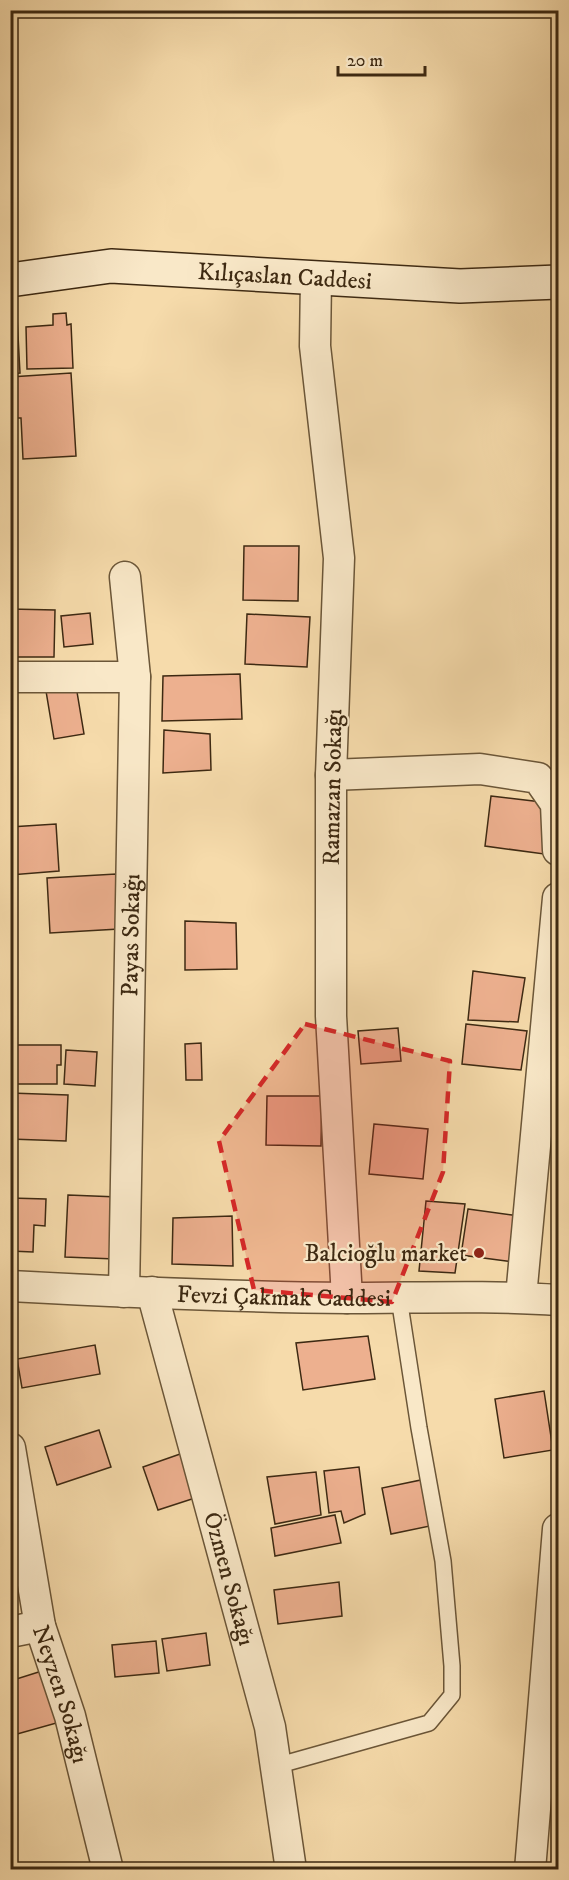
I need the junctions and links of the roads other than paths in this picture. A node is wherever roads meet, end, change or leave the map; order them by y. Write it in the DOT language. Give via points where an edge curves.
graph roads {
  1 [pos="316,278"];
  2 [pos="10,280"];
  3 [pos="558,282"];
  4 [pos="126,577"];
  5 [pos="10,677"];
  6 [pos="135,677"];
  7 [pos="331,775"];
  8 [pos="558,850"];
  9 [pos="558,898"];
  10 [pos="556,947"];
  11 [pos="10,1286"];
  12 [pos="138,1292"];
  13 [pos="520,1297"];
  14 [pos="347,1298"];
  15 [pos="399,1298"];
  16 [pos="558,1300"];
  17 [pos="10,1448"];
  18 [pos="558,1529"];
  19 [pos="40,1626"];
  20 [pos="10,1632"];
  21 [pos="276,1766"];
  22 [pos="108,1869"];
  23 [pos="291,1869"];
  24 [pos="530,1869"];
  1 -- 2 [label="street, Kılıçaslan Caddesi" via="111,266"];
  1 -- 3 [label="street, Kılıçaslan Caddesi" via="460,286"];
  1 -- 7 [label="street, Ramazan Sokağı" via="315,346 339,558"];
  4 -- 6 [label="street, Payas Sokağı"];
  5 -- 6 [label="street"];
  6 -- 12 [label="street, Payas Sokağı"];
  7 -- 8 [label="street" via="480,769 538,778 556,804"];
  7 -- 14 [label="street, Ramazan Sokağı" via="331,1016"];
  9 -- 10 [label="street"];
  10 -- 13 [label="street"];
  11 -- 12 [label="street, Fevzi Çakmak Caddesi"];
  12 -- 14 [label="street, Fevzi Çakmak Caddesi"];
  12 -- 21 [label="street, Özmen Sokağı" via="270,1727"];
  13 -- 15 [label="street, Fevzi Çakmak Caddesi"];
  13 -- 16 [label="street, Fevzi Çakmak Caddesi"];
  14 -- 15 [label="street, Fevzi Çakmak Caddesi"];
  15 -- 21 [label="lane" via="443,1561 452,1695 429,1723"];
  17 -- 19 [label="street, Neyzen Sokağı"];
  18 -- 24 [label="street"];
  19 -- 20 [label="street"];
  19 -- 22 [label="street, Neyzen Sokağı" via="70,1716"];
  21 -- 23 [label="street, Özmen Sokağı"];
}
